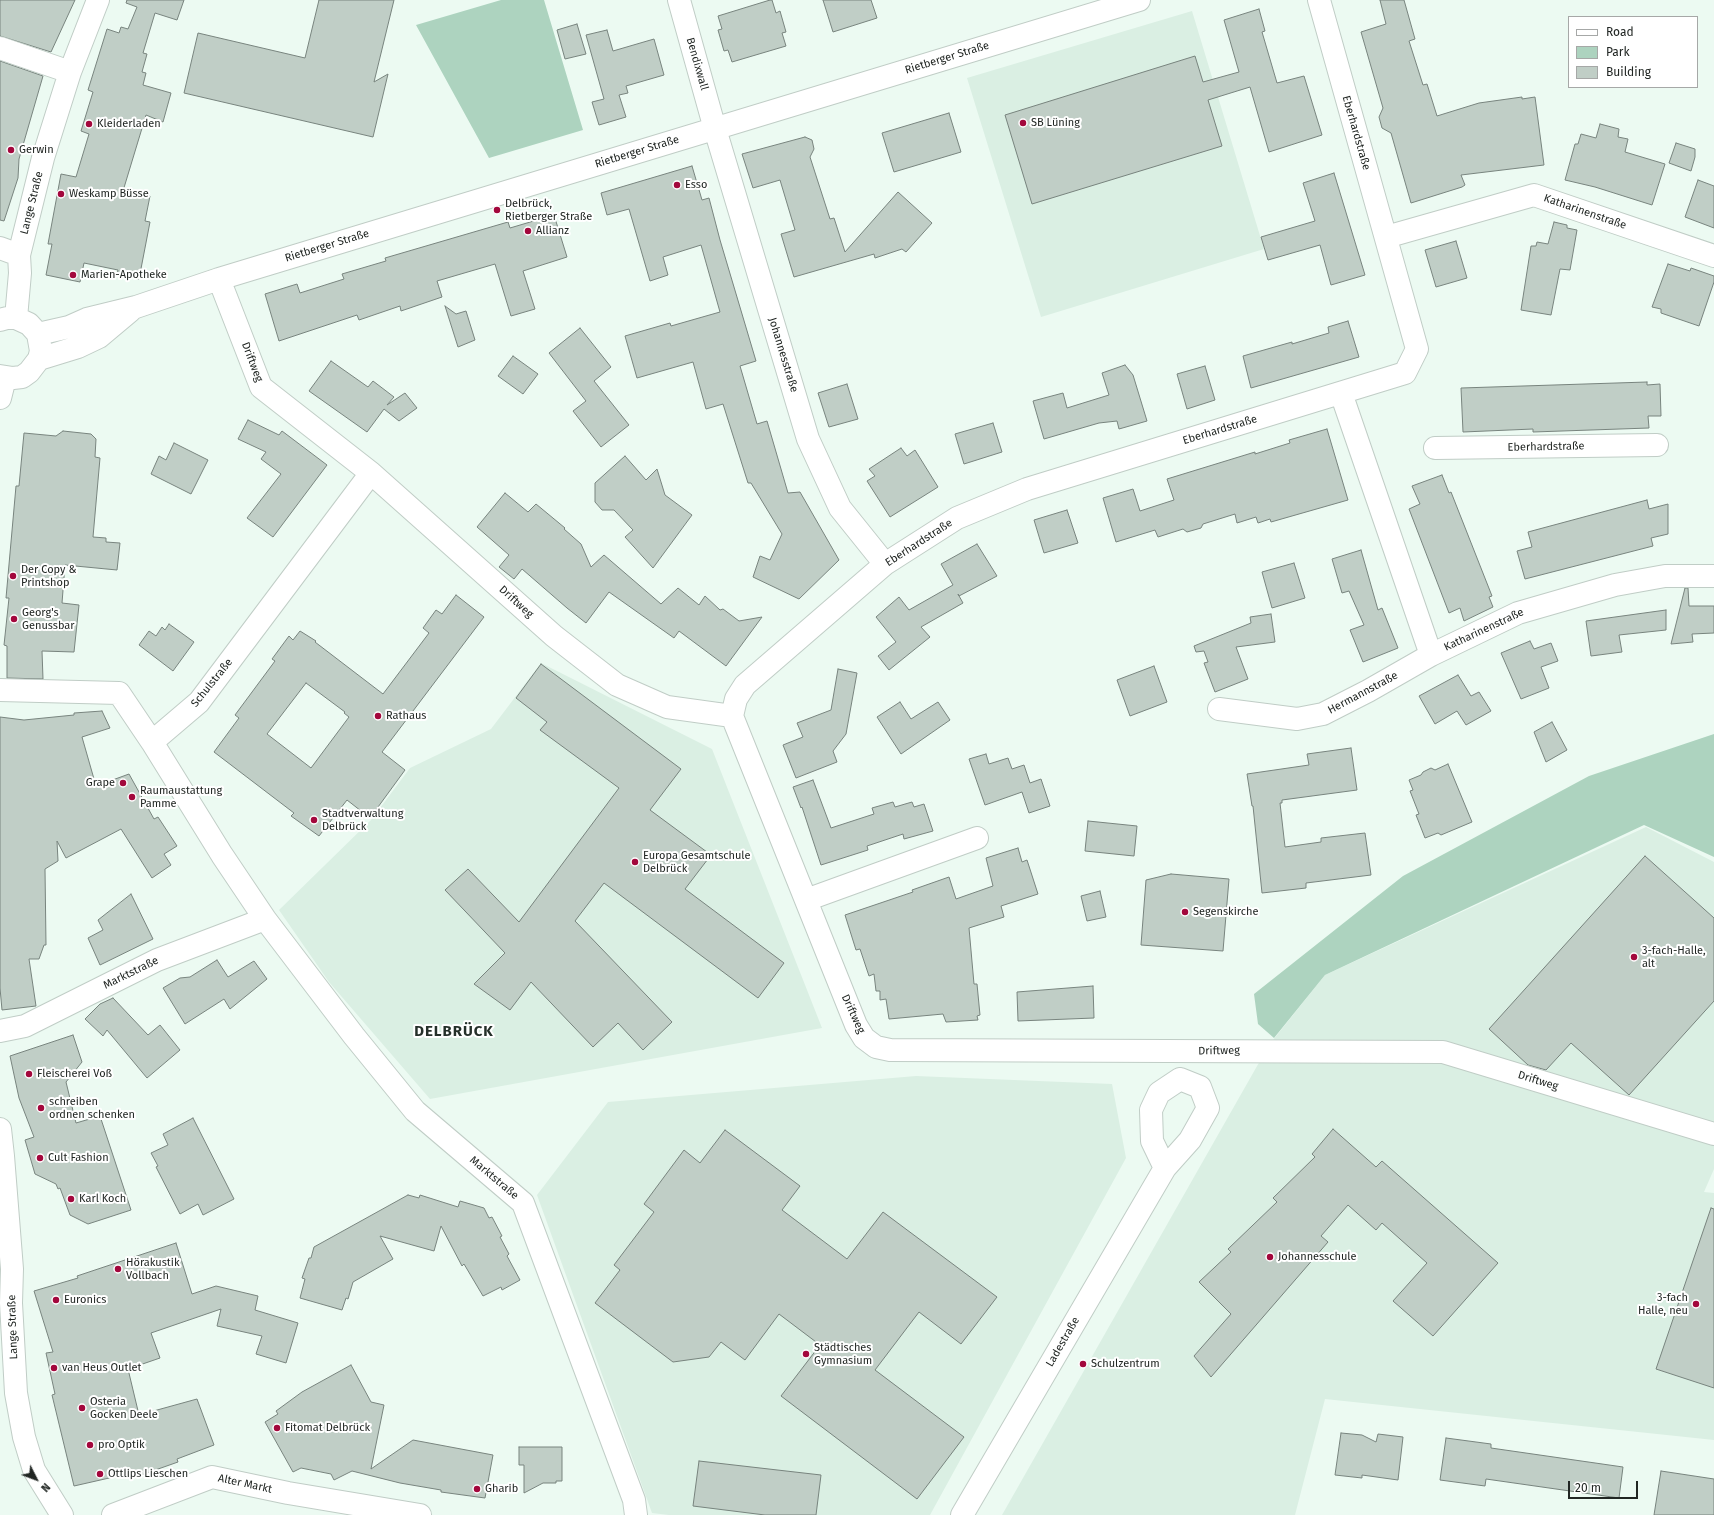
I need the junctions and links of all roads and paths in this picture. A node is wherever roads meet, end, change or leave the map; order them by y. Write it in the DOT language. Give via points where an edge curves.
graph roads {
  1 [pos="98,0"];
  2 [pos="679,0"];
  3 [pos="1139,0"];
  4 [pos="1319,0"];
  5 [pos="0,48"];
  6 [pos="70,72"];
  7 [pos="715,128"];
  8 [pos="1386,237"];
  9 [pos="10,251"];
  10 [pos="1714,256"];
  11 [pos="219,279"];
  12 [pos="136,307"];
  13 [pos="8,319"];
  14 [pos="38,334"];
  15 [pos="39,359"];
  16 [pos="2,384"];
  17 [pos="1341,393"];
  18 [pos="1657,445"];
  19 [pos="1435,448"];
  20 [pos="371,473"];
  21 [pos="886,564"];
  22 [pos="1714,576"];
  23 [pos="1431,655"];
  24 [pos="0,690"];
  25 [pos="1219,709"];
  26 [pos="732,716"];
  27 [pos="152,742"];
  28 [pos="977,838"];
  29 [pos="806,900"];
  30 [pos="265,919"];
  31 [pos="0,1031"];
  32 [pos="1179,1052"];
  33 [pos="1180,1079"];
  34 [pos="0,1129"];
  35 [pos="1714,1134"];
  36 [pos="1165,1168"];
  37 [pos="62,1515"];
  38 [pos="113,1515"];
  39 [pos="420,1515"];
  40 [pos="636,1515"];
  41 [pos="962,1515"];
  1 -- 6 [label="street, Lange Straße"];
  2 -- 7 [label="street, Bendixwall"];
  3 -- 7 [label="street, Rietberger Straße"];
  4 -- 8 [label="street, Eberhardstraße"];
  5 -- 6 [label="street"];
  6 -- 9 [label="street, Lange Straße" via="44,158"];
  7 -- 11 [label="street, Rietberger Straße"];
  7 -- 21 [label="street, Johannesstraße" via="808,439 840,508"];
  8 -- 10 [label="street, Katharinenstraße" via="1534,195"];
  8 -- 17 [label="street, Eberhardstraße" via="1417,349 1404,373"];
  9 -- 13 [label="street, Lange Straße" via="20,273"];
  11 -- 12 [label="street, Rietberger Straße"];
  11 -- 20 [label="street, Driftweg" via="261,387"];
  12 -- 14 [label="street, Rietberger Straße"];
  12 -- 15 [label="street, Rietberger Straße" via="99,338"];
  13 -- 14 [label="street, Lange Straße" via="29,324"];
  14 -- 15 [label="street" via="41,346"];
  15 -- 16 [label="street" via="32,370 22,377"];
  17 -- 21 [label="street, Eberhardstraße" via="1027,489 957,518"];
  17 -- 23 [label="street, Katharinenstraße"];
  18 -- 19 [label="street, Eberhardstraße"];
  20 -- 26 [label="street, Driftweg" via="550,632 617,685 667,707"];
  20 -- 27 [label="street, Schulstraße" via="199,702"];
  21 -- 26 [label="street, Eberhardstraße" via="745,685 736,699"];
  22 -- 23 [label="street, Katharinenstraße" via="1665,576 1615,584 1518,613"];
  23 -- 25 [label="street, Hermannstraße" via="1323,714 1298,719"];
  24 -- 27 [label="street" via="119,693"];
  26 -- 29 [label="street, Driftweg"];
  27 -- 30 [label="street, Marktstraße"];
  28 -- 29 [label="street"];
  29 -- 32 [label="street, Driftweg" via="856,1025 864,1038 876,1047 890,1050"];
  30 -- 31 [label="street, Marktstraße" via="158,960 25,1026"];
  30 -- 40 [label="street, Marktstraße" via="415,1111 523,1203 634,1500"];
  32 -- 33 [label="street"];
  32 -- 35 [label="street, Driftweg" via="1443,1052"];
  33 -- 36 [label="street" via="1159,1093 1151,1110 1152,1141"];
  33 -- 36 [label="street, Ladestraße" via="1200,1087 1208,1108 1190,1140"];
  34 -- 37 [label="street, Lange Straße" via="12,1269 11,1302 16,1393 24,1437 34,1470"];
  36 -- 41 [label="street, Ladestraße"];
  38 -- 39 [label="street, Alter Markt" via="212,1477 288,1493"];
}
